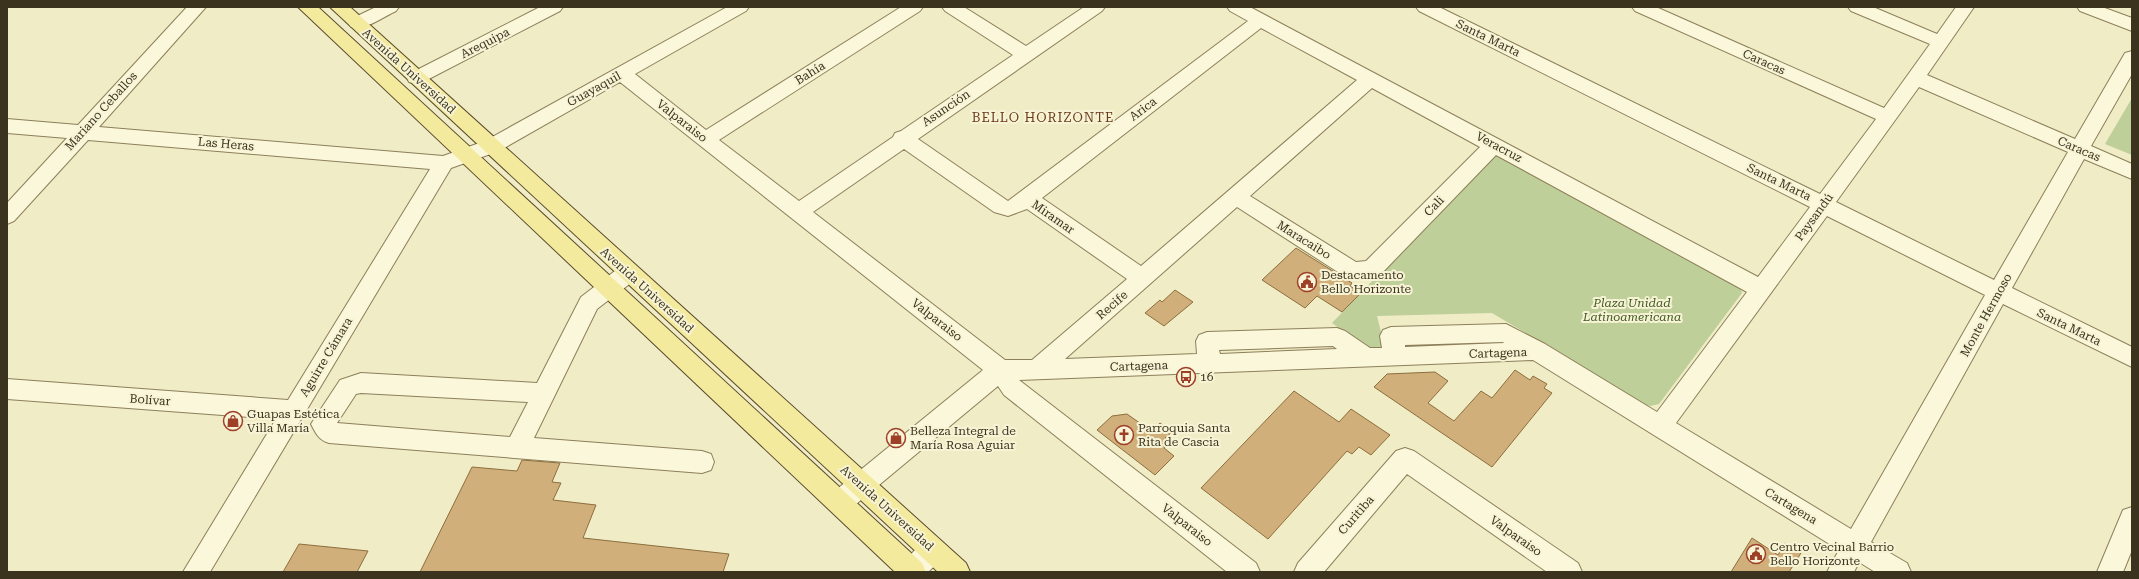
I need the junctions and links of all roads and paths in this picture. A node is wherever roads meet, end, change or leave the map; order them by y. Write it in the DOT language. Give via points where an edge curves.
graph roads {
  1 [pos="197,7"];
  2 [pos="307,7"];
  3 [pos="339,7"];
  4 [pos="390,7"];
  5 [pos="554,7"];
  6 [pos="914,7"];
  7 [pos="951,7"];
  8 [pos="1096,7"];
  9 [pos="1236,7"];
  10 [pos="1425,7"];
  11 [pos="1641,7"];
  12 [pos="1857,7"];
  13 [pos="1965,7"];
  14 [pos="2086,7"];
  15 [pos="729,9"];
  16 [pos="1260,20"];
  17 [pos="357,23"];
  18 [pos="2132,25"];
  19 [pos="1941,42"];
  20 [pos="1025,54"];
  21 [pos="2132,57"];
  22 [pos="621,73"];
  23 [pos="416,78"];
  24 [pos="1916,78"];
  25 [pos="1370,79"];
  26 [pos="1888,117"];
  27 [pos="7,126"];
  28 [pos="82,132"];
  29 [pos="902,138"];
  30 [pos="706,139"];
  31 [pos="1494,144"];
  32 [pos="492,146"];
  33 [pos="2079,149"];
  34 [pos="467,155"];
  35 [pos="444,163"];
  36 [pos="2132,172"];
  37 [pos="1236,197"];
  38 [pos="1027,198"];
  39 [pos="1823,204"];
  40 [pos="798,212"];
  41 [pos="7,216"];
  42 [pos="1374,267"];
  43 [pos="628,273"];
  44 [pos="1143,279"];
  45 [pos="608,287"];
  46 [pos="1761,289"];
  47 [pos="1999,292"];
  48 [pos="2132,358"];
  49 [pos="1000,370"];
  50 [pos="1037,370"];
  51 [pos="7,389"];
  52 [pos="544,393"];
  53 [pos="294,410"];
  54 [pos="1660,426"];
  55 [pos="516,448"];
  56 [pos="1405,459"];
  57 [pos="702,462"];
  58 [pos="861,484"];
  59 [pos="840,502"];
  60 [pos="2132,518"];
  61 [pos="1855,546"];
  62 [pos="933,550"];
  63 [pos="196,572"];
  64 [pos="914,572"];
  65 [pos="957,572"];
  66 [pos="1247,572"];
  67 [pos="1307,572"];
  68 [pos="1569,572"];
  69 [pos="1840,572"];
  70 [pos="1898,572"];
  71 [pos="2110,572"];
  1 -- 28 [label="street, Mariano Ceballos"];
  2 -- 34 [label="main road, Avenida Universidad"];
  3 -- 17 [label="main road, Avenida Universidad"];
  4 -- 17 [label="street"];
  5 -- 23 [label="street, Arequipa"];
  6 -- 30 [label="street, Bahía"];
  7 -- 20 [label="street"];
  8 -- 20 [label="street, Asunción"];
  9 -- 16 [label="street, Veracruz"];
  10 -- 39 [label="street, Santa Marta"];
  11 -- 26 [label="street, Caracas"];
  12 -- 19 [label="street"];
  13 -- 19 [label="street, Paysandú"];
  14 -- 18 [label="street"];
  15 -- 22 [label="street, Guayaquil"];
  16 -- 25 [label="street, Veracruz"];
  16 -- 38 [label="street, Arica"];
  17 -- 23 [label="main road, Avenida Universidad"];
  19 -- 24 [label="street, Paysandú"];
  20 -- 29 [label="street, Asunción"];
  21 -- 33 [label="street, Monte Hermoso"];
  22 -- 30 [label="street, Valparaiso"];
  22 -- 32 [label="street, Guayaquil"];
  23 -- 32 [label="main road, Avenida Universidad"];
  24 -- 26 [label="street, Paysandú"];
  24 -- 33 [label="street, Caracas"];
  25 -- 31 [label="street, Veracruz"];
  25 -- 37 [label="street, Recife"];
  26 -- 39 [label="street, Paysandú"];
  27 -- 28 [label="street, Las Heras"];
  28 -- 35 [label="street, Las Heras"];
  28 -- 41 [label="street, Mariano Ceballos"];
  29 -- 38 [label="street, Miramar" via="1001,207 1008,210"];
  29 -- 40 [label="street, Asunción"];
  30 -- 40 [label="street, Valparaiso"];
  31 -- 42 [label="street, Cali"];
  31 -- 46 [label="street, Veracruz"];
  32 -- 34 [label="street, Guayaquil"];
  32 -- 43 [label="main road, Avenida Universidad"];
  33 -- 36 [label="street, Caracas"];
  33 -- 47 [label="street, Monte Hermoso"];
  34 -- 35 [label="street, Guayaquil"];
  34 -- 45 [label="main road, Avenida Universidad"];
  35 -- 53 [label="street, Aguirre Cámara"];
  37 -- 42 [label="street, Maracaibo" via="1352,270 1368,271"];
  37 -- 44 [label="street, Recife"];
  38 -- 44 [label="street, Miramar"];
  39 -- 46 [label="street, Paysandú"];
  39 -- 47 [label="street, Santa Marta"];
  40 -- 49 [label="street, Valparaiso"];
  43 -- 45 [label="street"];
  43 -- 58 [label="main road, Avenida Universidad"];
  44 -- 50 [label="street, Recife"];
  45 -- 52 [label="street" via="589,303"];
  45 -- 59 [label="main road, Avenida Universidad"];
  46 -- 54 [label="street, Paysandú"];
  47 -- 48 [label="street, Santa Marta"];
  47 -- 61 [label="street, Monte Hermoso"];
  49 -- 50 [label="street"];
  49 -- 58 [label="street"];
  49 -- 66 [label="street, Valparaiso" via="1012,388"];
  50 -- 54 [label="street, Cartagena" via="1537,351"];
  51 -- 53 [label="street, Bolívar"];
  52 -- 55 [label="street"];
  52 -- 55 [label="street" via="361,383 348,387 323,424 329,433"];
  53 -- 63 [label="street, Aguirre Cámara"];
  54 -- 61 [label="street, Cartagena"];
  55 -- 57 [label="street"];
  56 -- 67 [label="street, Curitiba"];
  56 -- 68 [label="street, Valparaiso"];
  58 -- 59 [label="street"];
  58 -- 62 [label="main road, Avenida Universidad"];
  59 -- 64 [label="main road, Avenida Universidad"];
  60 -- 71 [label="street"];
  61 -- 69 [label="street, Monte Hermoso"];
  61 -- 70 [label="street, Cartagena"];
  62 -- 64 [label="street" via="917,565"];
  62 -- 65 [label="main road, Avenida Universidad"];
}
